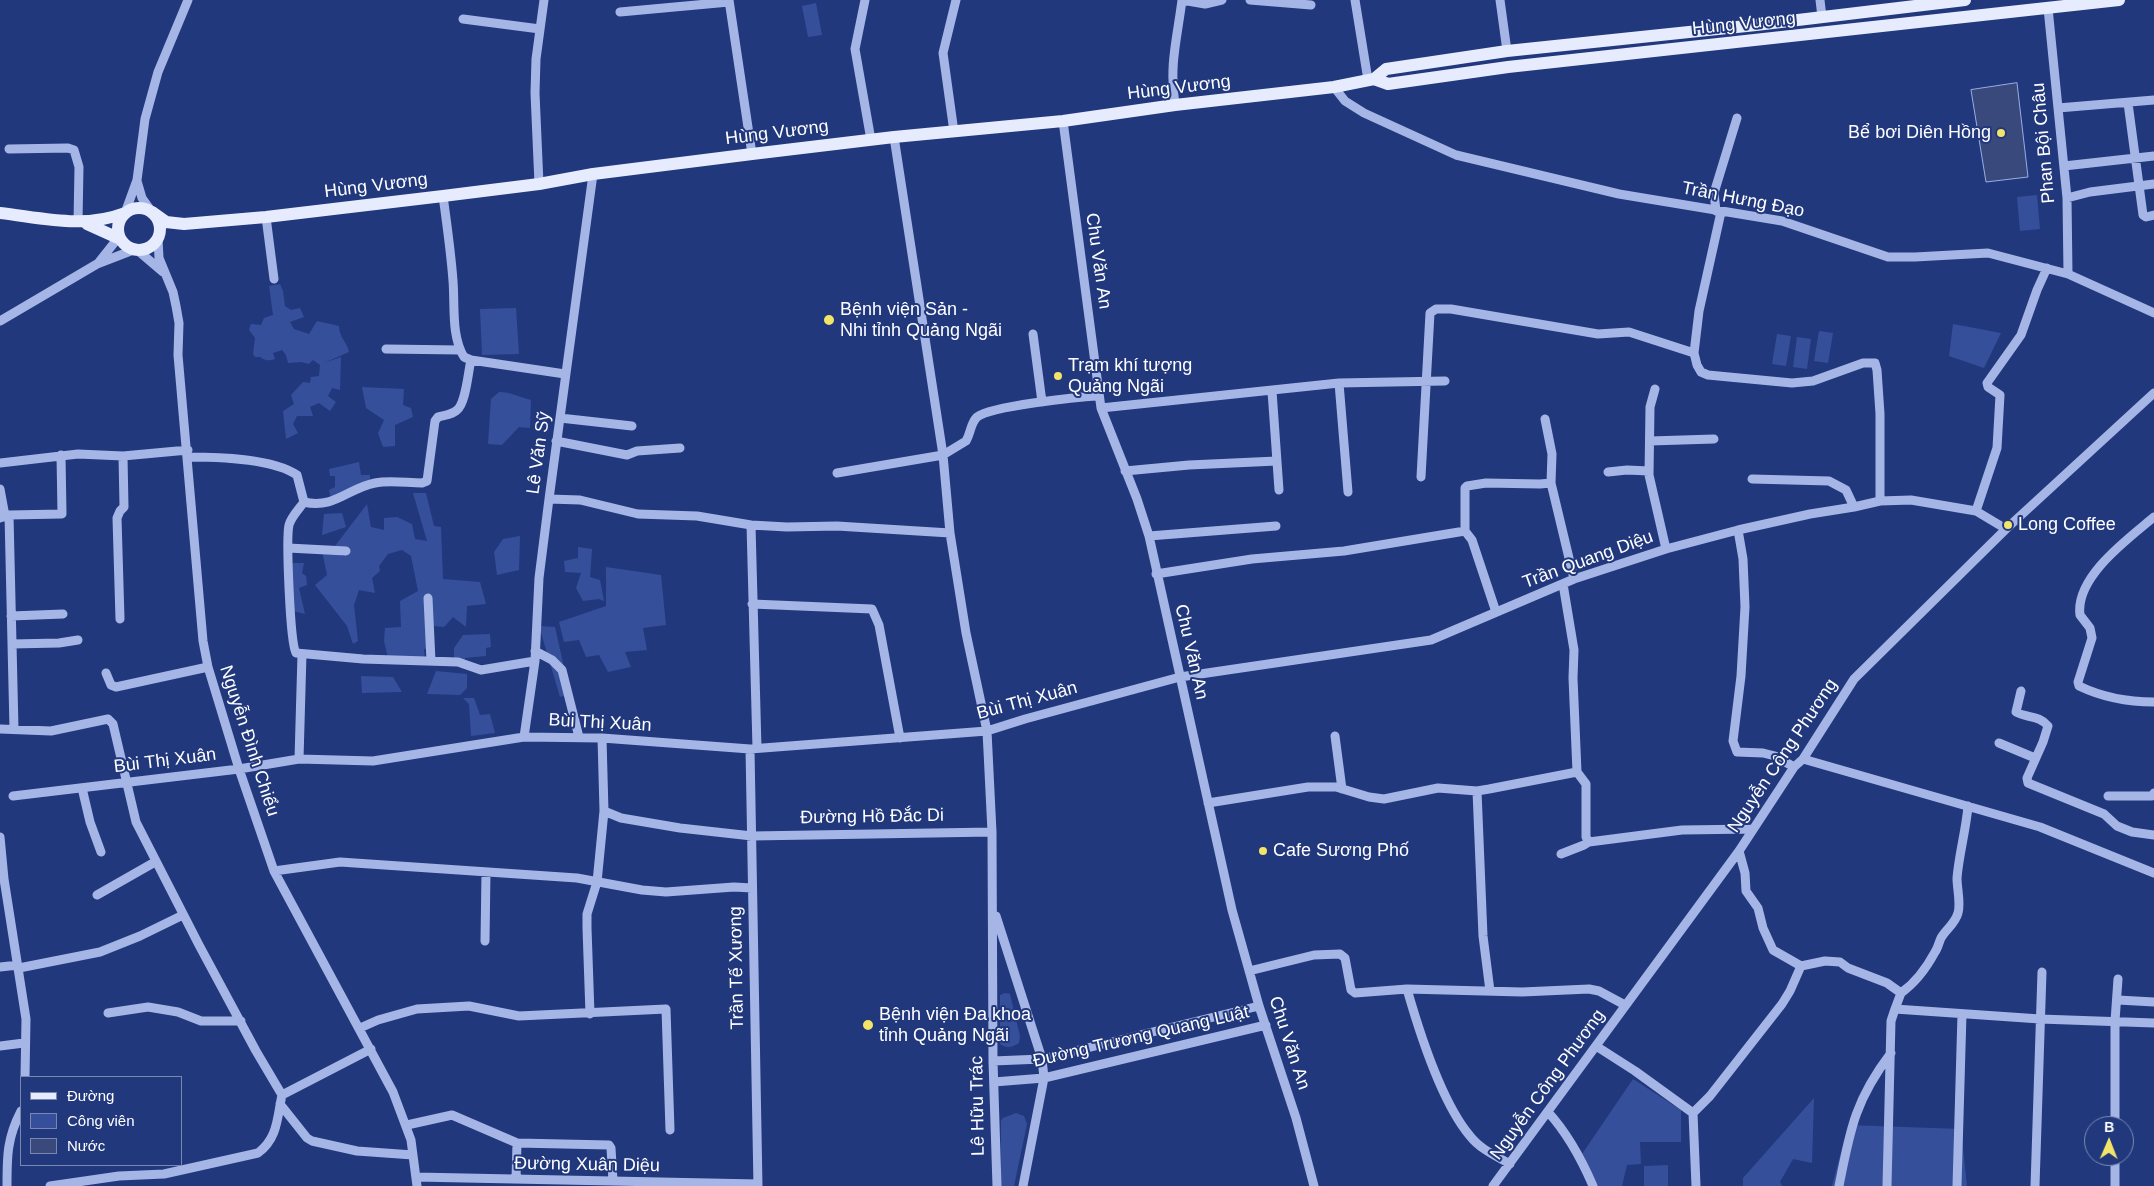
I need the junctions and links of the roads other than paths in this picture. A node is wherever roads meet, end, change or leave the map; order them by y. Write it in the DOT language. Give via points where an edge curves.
graph roads {
  1 [pos="188,0"];
  2 [pos="544,0"];
  3 [pos="632,0"];
  4 [pos="865,0"];
  5 [pos="956,0"];
  6 [pos="1182,0"];
  7 [pos="1222,0"];
  8 [pos="1250,0"];
  9 [pos="1355,0"];
  10 [pos="1500,0"];
  11 [pos="1820,0"];
  12 [pos="1965,0"];
  13 [pos="2119,0"];
  14 [pos="729,1"];
  15 [pos="1941,1"];
  16 [pos="2047,4"];
  17 [pos="1311,5"];
  18 [pos="633,10"];
  19 [pos="620,12"];
  20 [pos="1822,17"];
  21 [pos="463,19"];
  22 [pos="1807,19"];
  23 [pos="540,29"];
  24 [pos="1808,34"];
  25 [pos="1507,51"];
  26 [pos="1458,59"];
  27 [pos="1459,74"];
  28 [pos="1371,80"];
  29 [pos="1334,87"];
  30 [pos="2154,100"];
  31 [pos="2128,103"];
  32 [pos="1175,105"];
  33 [pos="2058,108"];
  34 [pos="1736,118"];
  35 [pos="1063,121"];
  36 [pos="954,132"];
  37 [pos="894,137"];
  38 [pos="871,140"];
  39 [pos="9,149"];
  40 [pos="752,154"];
  41 [pos="2154,156"];
  42 [pos="2136,157"];
  43 [pos="2064,166"];
  44 [pos="593,174"];
  45 [pos="137,180"];
  46 [pos="539,184"];
  47 [pos="2154,184"];
  48 [pos="2139,186"];
  49 [pos="443,196"];
  50 [pos="2067,198"];
  51 [pos="1719,211"];
  52 [pos="152,212"];
  53 [pos="0,213"];
  54 [pos="125,213"];
  55 [pos="2154,216"];
  56 [pos="266,217"];
  57 [pos="81,223"];
  58 [pos="184,224"];
  59 [pos="118,238"];
  60 [pos="158,239"];
  61 [pos="136,249"];
  62 [pos="98,264"];
  63 [pos="2047,268"];
  64 [pos="164,273"];
  65 [pos="2068,274"];
  66 [pos="274,279"];
  67 [pos="2154,313"];
  68 [pos="0,321"];
  69 [pos="1033,334"];
  70 [pos="386,349"];
  71 [pos="460,350"];
  72 [pos="1694,353"];
  73 [pos="471,360"];
  74 [pos="565,374"];
  75 [pos="1426,380"];
  76 [pos="1444,381"];
  77 [pos="1339,383"];
  78 [pos="1655,389"];
  79 [pos="1272,391"];
  80 [pos="2154,393"];
  81 [pos="1099,396"];
  82 [pos="1042,402"];
  83 [pos="1101,408"];
  84 [pos="560,418"];
  85 [pos="1545,419"];
  86 [pos="632,426"];
  87 [pos="1714,439"];
  88 [pos="556,441"];
  89 [pos="1650,441"];
  90 [pos="680,448"];
  91 [pos="188,454"];
  92 [pos="61,455"];
  93 [pos="123,456"];
  94 [pos="943,456"];
  95 [pos="1276,460"];
  96 [pos="0,463"];
  97 [pos="1125,471"];
  98 [pos="1649,471"];
  99 [pos="1608,472"];
  100 [pos="837,473"];
  101 [pos="1421,477"];
  102 [pos="1752,479"];
  103 [pos="1551,483"];
  104 [pos="0,489"];
  105 [pos="1279,490"];
  106 [pos="1348,492"];
  107 [pos="549,499"];
  108 [pos="1880,501"];
  109 [pos="304,502"];
  110 [pos="1854,507"];
  111 [pos="1976,510"];
  112 [pos="5,517"];
  113 [pos="2154,517"];
  114 [pos="751,526"];
  115 [pos="1276,526"];
  116 [pos="2006,529"];
  117 [pos="1738,530"];
  118 [pos="1465,531"];
  119 [pos="950,533"];
  120 [pos="1149,536"];
  121 [pos="288,548"];
  122 [pos="1666,549"];
  123 [pos="346,551"];
  124 [pos="1156,574"];
  125 [pos="1574,579"];
  126 [pos="1563,584"];
  127 [pos="428,598"];
  128 [pos="752,604"];
  129 [pos="1496,612"];
  130 [pos="62,614"];
  131 [pos="11,616"];
  132 [pos="120,619"];
  133 [pos="78,640"];
  134 [pos="12,644"];
  135 [pos="535,651"];
  136 [pos="302,654"];
  137 [pos="431,661"];
  138 [pos="535,661"];
  139 [pos="208,667"];
  140 [pos="106,673"];
  141 [pos="1180,678"];
  142 [pos="2021,691"];
  143 [pos="2154,702"];
  144 [pos="0,729"];
  145 [pos="14,729"];
  146 [pos="987,731"];
  147 [pos="1335,736"];
  148 [pos="524,737"];
  149 [pos="579,737"];
  150 [pos="602,738"];
  151 [pos="900,738"];
  152 [pos="1999,744"];
  153 [pos="754,749"];
  154 [pos="2035,758"];
  155 [pos="299,759"];
  156 [pos="1803,759"];
  157 [pos="1794,767"];
  158 [pos="239,769"];
  159 [pos="1577,772"];
  160 [pos="126,782"];
  161 [pos="82,788"];
  162 [pos="1342,789"];
  163 [pos="1477,791"];
  164 [pos="2154,794"];
  165 [pos="13,796"];
  166 [pos="2108,796"];
  167 [pos="1208,803"];
  168 [pos="1968,806"];
  169 [pos="604,811"];
  170 [pos="1753,829"];
  171 [pos="992,832"];
  172 [pos="2154,834"];
  173 [pos="752,836"];
  174 [pos="0,837"];
  175 [pos="1588,842"];
  176 [pos="1739,851"];
  177 [pos="101,852"];
  178 [pos="1561,854"];
  179 [pos="155,862"];
  180 [pos="274,871"];
  181 [pos="486,872"];
  182 [pos="2154,873"];
  183 [pos="598,882"];
  184 [pos="752,888"];
  185 [pos="97,895"];
  186 [pos="992,906"];
  187 [pos="184,915"];
  188 [pos="486,941"];
  189 [pos="18,966"];
  190 [pos="1801,966"];
  191 [pos="0,967"];
  192 [pos="1249,971"];
  193 [pos="2042,972"];
  194 [pos="2118,979"];
  195 [pos="1407,989"];
  196 [pos="1490,991"];
  197 [pos="1901,993"];
  198 [pos="2118,1000"];
  199 [pos="2154,1002"];
  200 [pos="1625,1005"];
  201 [pos="1259,1006"];
  202 [pos="1895,1009"];
  203 [pos="108,1013"];
  204 [pos="590,1014"];
  205 [pos="1962,1014"];
  206 [pos="2040,1019"];
  207 [pos="241,1021"];
  208 [pos="2115,1021"];
  209 [pos="2154,1023"];
  210 [pos="1266,1025"];
  211 [pos="360,1028"];
  212 [pos="24,1043"];
  213 [pos="0,1046"];
  214 [pos="1596,1046"];
  215 [pos="371,1049"];
  216 [pos="1891,1053"];
  217 [pos="1042,1059"];
  218 [pos="993,1061"];
  219 [pos="25,1076"];
  220 [pos="1044,1078"];
  221 [pos="994,1082"];
  222 [pos="281,1099"];
  223 [pos="1548,1112"];
  224 [pos="20,1113"];
  225 [pos="1693,1113"];
  226 [pos="2115,1116"];
  227 [pos="406,1125"];
  228 [pos="670,1130"];
  229 [pos="516,1142"];
  230 [pos="413,1155"];
  231 [pos="1510,1164"];
  232 [pos="2115,1166"];
  233 [pos="516,1179"];
  234 [pos="613,1181"];
  235 [pos="416,1182"];
  236 [pos="489,1182"];
  237 [pos="562,1183"];
  238 [pos="675,1184"];
  239 [pos="68,1185"];
  240 [pos="758,1185"];
  241 [pos="7,1186"];
  242 [pos="50,1186"];
  243 [pos="997,1186"];
  244 [pos="1024,1186"];
  245 [pos="1314,1186"];
  246 [pos="1493,1186"];
  247 [pos="1593,1186"];
  248 [pos="1696,1186"];
  249 [pos="1839,1186"];
  250 [pos="1887,1186"];
  251 [pos="1957,1186"];
  252 [pos="2035,1186"];
  253 [pos="2115,1186"];
  1 -- 45 [label="street" via="158,72 145,119"];
  2 -- 23 [label="street"];
  3 -- 18 [label="street"];
  4 -- 38 [label="street" via="855,49"];
  5 -- 36 [label="street" via="943,53"];
  6 -- 7 [label="street" via="1206,4"];
  6 -- 32 [label="street" via="1172,60"];
  8 -- 17 [label="street"];
  9 -- 28 [label="street"];
  10 -- 25 [label="street"];
  11 -- 20 [label="street"];
  12 -- 15 [label="main road, Hùng Vương"];
  13 -- 16 [label="main road, Hùng Vương"];
  14 -- 18 [label="street"];
  14 -- 40 [label="street"];
  15 -- 20 [label="main road, Hùng Vương"];
  16 -- 24 [label="main road, Hùng Vương"];
  16 -- 33 [label="street, Phan Bội Châu"];
  18 -- 19 [label="street"];
  20 -- 22 [label="main road, Hùng Vương"];
  21 -- 23 [label="street"];
  22 -- 24 [label="main road"];
  22 -- 25 [label="main road, Hùng Vương"];
  23 -- 46 [label="street" via="535,93"];
  24 -- 27 [label="main road, Hùng Vương"];
  25 -- 26 [label="main road, Hùng Vương"];
  26 -- 27 [label="main road"];
  26 -- 28 [label="main road, Hùng Vương" via="1386,69"];
  27 -- 28 [label="main road, Hùng Vương" via="1388,84"];
  28 -- 29 [label="main road, Hùng Vương"];
  29 -- 32 [label="main road, Hùng Vương"];
  29 -- 51 [label="street, Trần Hưng Đạo" via="1345,100 1364,113 1456,155 1620,194"];
  30 -- 31 [label="street"];
  31 -- 33 [label="street"];
  31 -- 42 [label="street"];
  32 -- 35 [label="main road, Hùng Vương"];
  33 -- 43 [label="street, Phan Bội Châu"];
  34 -- 51 [label="street" via="1714,193"];
  35 -- 36 [label="main road, Hùng Vương"];
  35 -- 81 [label="street, Chu Văn An"];
  36 -- 37 [label="main road, Hùng Vương"];
  37 -- 38 [label="main road, Hùng Vương"];
  37 -- 94 [label="street, Lê Hữu Trác"];
  38 -- 40 [label="main road, Hùng Vương"];
  39 -- 57 [label="street" via="74,150 79,167"];
  40 -- 44 [label="main road, Hùng Vương"];
  41 -- 42 [label="street"];
  42 -- 43 [label="street"];
  42 -- 48 [label="street"];
  43 -- 50 [label="street, Phan Bội Châu"];
  44 -- 46 [label="main road, Hùng Vương"];
  44 -- 74 [label="street, Lê Văn Sỹ"];
  45 -- 52 [label="street" via="142,198"];
  45 -- 54 [label="street"];
  46 -- 49 [label="main road, Hùng Vương"];
  47 -- 48 [label="street"];
  48 -- 50 [label="street"];
  48 -- 55 [label="street" via="2143,215"];
  49 -- 56 [label="main road, Hùng Vương"];
  49 -- 71 [label="street"];
  50 -- 65 [label="street, Phan Bội Châu"];
  51 -- 63 [label="street, Trần Hưng Đạo" via="1782,221 1888,257 1988,253"];
  51 -- 72 [label="street"];
  52 -- 54 [label="main road" via="138,208"];
  52 -- 58 [label="main road" via="166,222"];
  52 -- 60 [label="main road" via="159,224"];
  53 -- 57 [label="main road"];
  54 -- 57 [label="main road" via="107,220"];
  54 -- 59 [label="main road" via="118,224"];
  56 -- 58 [label="main road, Hùng Vương"];
  56 -- 66 [label="street"];
  57 -- 59 [label="main road"];
  58 -- 60 [label="main road"];
  59 -- 61 [label="main road"];
  59 -- 62 [label="street"];
  60 -- 61 [label="main road" via="149,247"];
  60 -- 64 [label="street, Nguyễn Đình Chiểu"];
  61 -- 62 [label="street"];
  61 -- 64 [label="street"];
  62 -- 68 [label="street"];
  63 -- 65 [label="street, Trần Hưng Đạo"];
  63 -- 111 [label="street" via="2021,335 1987,383 2000,395 1997,448"];
  64 -- 91 [label="street, Nguyễn Đình Chiểu" via="173,292 179,323 178,356"];
  65 -- 67 [label="street, Trần Hưng Đạo"];
  69 -- 82 [label="street"];
  70 -- 71 [label="street"];
  71 -- 73 [label="street"];
  72 -- 75 [label="street" via="1629,332 1598,334 1436,309 1430,313"];
  72 -- 108 [label="street" via="1696,365 1708,375 1792,383 1812,381 1863,363 1875,363 1880,414"];
  73 -- 74 [label="street"];
  73 -- 109 [label="street" via="459,408 435,421 427,481 374,483 332,502"];
  74 -- 84 [label="street, Lê Văn Sỹ"];
  75 -- 76 [label="street"];
  75 -- 77 [label="street"];
  75 -- 101 [label="street"];
  77 -- 79 [label="street"];
  77 -- 106 [label="street"];
  78 -- 89 [label="street" via="1650,407"];
  79 -- 83 [label="street"];
  79 -- 95 [label="street"];
  80 -- 116 [label="street, Nguyễn Công Phương"];
  81 -- 82 [label="street"];
  81 -- 83 [label="street, Chu Văn An"];
  82 -- 94 [label="street" via="981,414 972,423 966,441"];
  83 -- 97 [label="street, Chu Văn An"];
  84 -- 86 [label="street"];
  84 -- 88 [label="street, Lê Văn Sỹ"];
  85 -- 103 [label="street" via="1552,454"];
  87 -- 89 [label="street"];
  88 -- 90 [label="street" via="627,454"];
  88 -- 107 [label="street, Lê Văn Sỹ"];
  89 -- 98 [label="street"];
  91 -- 93 [label="street"];
  91 -- 109 [label="street" via="285,468 297,475"];
  91 -- 139 [label="street, Nguyễn Đình Chiểu" via="203,641"];
  92 -- 93 [label="street"];
  92 -- 96 [label="street"];
  92 -- 112 [label="street" via="62,514"];
  93 -- 132 [label="street" via="124,507 117,518"];
  94 -- 100 [label="street"];
  94 -- 119 [label="street, Lê Hữu Trác"];
  95 -- 97 [label="street"];
  95 -- 105 [label="street"];
  97 -- 120 [label="street, Chu Văn An"];
  98 -- 99 [label="street"];
  98 -- 122 [label="street"];
  102 -- 110 [label="street" via="1829,480 1846,490"];
  103 -- 118 [label="street" via="1486,482 1467,486"];
  103 -- 125 [label="street"];
  104 -- 112 [label="street"];
  107 -- 114 [label="street" via="580,500 638,514 697,516"];
  107 -- 135 [label="street, Lê Văn Sỹ" via="539,578"];
  108 -- 110 [label="street, Trần Quang Diệu"];
  108 -- 111 [label="street, Trần Quang Diệu" via="1911,500"];
  109 -- 121 [label="street" via="289,525"];
  110 -- 117 [label="street, Trần Quang Diệu"];
  111 -- 116 [label="street, Trần Quang Diệu"];
  112 -- 131 [label="street"];
  113 -- 143 [label="street" via="2094,574 2082,595 2080,615 2090,628 2092,638 2078,679 2079,686 2094,693 2130,702"];
  114 -- 119 [label="street" via="837,526"];
  114 -- 128 [label="street, Trần Tế Xương"];
  115 -- 120 [label="street"];
  116 -- 156 [label="street, Nguyễn Công Phương" via="1854,679"];
  117 -- 122 [label="street, Trần Quang Diệu"];
  117 -- 157 [label="street" via="1746,607 1733,742 1737,752 1775,756"];
  118 -- 124 [label="street" via="1344,551 1252,559"];
  118 -- 129 [label="street" via="1472,540"];
  119 -- 146 [label="street, Lê Hữu Trác" via="966,633"];
  120 -- 124 [label="street, Chu Văn An"];
  121 -- 123 [label="street"];
  121 -- 136 [label="street" via="294,650"];
  122 -- 125 [label="street, Trần Quang Diệu"];
  124 -- 141 [label="street, Chu Văn An"];
  125 -- 126 [label="street, Trần Quang Diệu"];
  126 -- 129 [label="street, Trần Quang Diệu"];
  126 -- 159 [label="street" via="1574,650"];
  127 -- 137 [label="street"];
  128 -- 151 [label="street" via="872,609 879,625"];
  128 -- 153 [label="street, Trần Tế Xương"];
  129 -- 141 [label="street, Trần Quang Diệu" via="1431,640"];
  130 -- 131 [label="street"];
  131 -- 134 [label="street"];
  133 -- 134 [label="street"];
  134 -- 145 [label="street"];
  135 -- 138 [label="street, Lê Văn Sỹ"];
  135 -- 149 [label="street" via="562,670"];
  136 -- 137 [label="street"];
  136 -- 155 [label="street"];
  137 -- 138 [label="street" via="458,662 481,670"];
  138 -- 148 [label="street, Lê Văn Sỹ"];
  139 -- 140 [label="street" via="116,687 110,685"];
  139 -- 158 [label="street, Nguyễn Đình Chiểu"];
  141 -- 146 [label="street, Bùi Thị Xuân"];
  141 -- 167 [label="street, Chu Văn An"];
  142 -- 154 [label="street" via="2016,712 2046,722 2048,726"];
  144 -- 145 [label="street"];
  145 -- 160 [label="street" via="51,731 108,719 113,724"];
  146 -- 151 [label="street, Bùi Thị Xuân"];
  146 -- 171 [label="street, Lê Hữu Trác"];
  147 -- 162 [label="street"];
  148 -- 149 [label="street, Bùi Thị Xuân"];
  148 -- 155 [label="street, Bùi Thị Xuân" via="373,761"];
  149 -- 150 [label="street, Bùi Thị Xuân"];
  150 -- 153 [label="street, Bùi Thị Xuân"];
  150 -- 169 [label="street"];
  151 -- 153 [label="street, Bùi Thị Xuân"];
  152 -- 154 [label="street"];
  153 -- 173 [label="street, Trần Tế Xương"];
  154 -- 172 [label="street" via="2027,778 2032,786 2104,814 2117,826 2132,832"];
  155 -- 158 [label="street, Bùi Thị Xuân"];
  156 -- 157 [label="street, Nguyễn Công Phương"];
  156 -- 168 [label="street"];
  157 -- 170 [label="street, Nguyễn Công Phương"];
  158 -- 160 [label="street, Bùi Thị Xuân"];
  158 -- 180 [label="street, Nguyễn Đình Chiểu"];
  159 -- 163 [label="street"];
  159 -- 175 [label="street" via="1586,784"];
  160 -- 161 [label="street, Bùi Thị Xuân"];
  160 -- 179 [label="street" via="136,822"];
  161 -- 165 [label="street, Bùi Thị Xuân"];
  161 -- 177 [label="street"];
  162 -- 163 [label="street" via="1384,799 1438,788"];
  162 -- 167 [label="street" via="1308,787"];
  163 -- 196 [label="street" via="1483,936"];
  164 -- 166 [label="street"];
  167 -- 192 [label="street, Chu Văn An"];
  168 -- 182 [label="street" via="2040,827"];
  168 -- 197 [label="street" via="1957,877 1958,915 1925,967"];
  169 -- 173 [label="street, Đường Hồ Đắc Di" via="621,818 680,828"];
  169 -- 183 [label="street"];
  170 -- 175 [label="street" via="1682,830"];
  170 -- 176 [label="street, Nguyễn Công Phương"];
  171 -- 173 [label="street, Đường Hồ Đắc Di"];
  171 -- 186 [label="street, Lê Hữu Trác"];
  173 -- 184 [label="street, Trần Tế Xương"];
  174 -- 189 [label="street"];
  175 -- 178 [label="street"];
  176 -- 190 [label="street" via="1746,891 1758,908 1773,950"];
  176 -- 200 [label="street, Nguyễn Công Phương"];
  179 -- 185 [label="street"];
  179 -- 187 [label="street"];
  180 -- 181 [label="street" via="340,862"];
  180 -- 211 [label="street, Nguyễn Đình Chiểu"];
  181 -- 183 [label="street"];
  181 -- 188 [label="street"];
  183 -- 184 [label="street" via="666,892"];
  183 -- 204 [label="street" via="587,921"];
  184 -- 240 [label="street, Trần Tế Xương"];
  186 -- 217 [label="street, Lê Hữu Trác"];
  186 -- 218 [label="street, Lê Hữu Trác"];
  187 -- 189 [label="street" via="100,952"];
  187 -- 207 [label="street"];
  189 -- 191 [label="street"];
  189 -- 212 [label="street" via="26,1019"];
  190 -- 197 [label="street" via="1825,961 1840,962 1887,983"];
  190 -- 225 [label="street" via="1782,1004"];
  192 -- 195 [label="street" via="1314,955 1340,954 1345,958 1351,990 1355,993"];
  192 -- 201 [label="street, Chu Văn An"];
  193 -- 206 [label="street"];
  194 -- 198 [label="street"];
  195 -- 196 [label="street"];
  195 -- 231 [label="street" via="1418,1029 1462,1126 1488,1152"];
  196 -- 200 [label="street" via="1599,991"];
  197 -- 202 [label="street"];
  198 -- 199 [label="street"];
  198 -- 208 [label="street"];
  200 -- 214 [label="street, Nguyễn Công Phương"];
  201 -- 210 [label="street, Chu Văn An"];
  201 -- 217 [label="street, Đường Trương Quang Luật"];
  202 -- 205 [label="street"];
  202 -- 216 [label="street" via="1891,1021"];
  203 -- 207 [label="street" via="148,1007 178,1012 201,1022"];
  204 -- 211 [label="street" via="519,1016 469,1006 417,1009"];
  204 -- 228 [label="street" via="666,1010"];
  205 -- 206 [label="street"];
  205 -- 251 [label="street"];
  206 -- 208 [label="street"];
  206 -- 252 [label="street"];
  207 -- 222 [label="street"];
  208 -- 209 [label="street"];
  208 -- 226 [label="street"];
  210 -- 220 [label="street, Đường Trương Quang Luật"];
  210 -- 245 [label="street, Chu Văn An"];
  211 -- 215 [label="street, Nguyễn Đình Chiểu"];
  212 -- 213 [label="street"];
  212 -- 219 [label="street"];
  214 -- 223 [label="street, Nguyễn Công Phương"];
  214 -- 225 [label="street"];
  215 -- 222 [label="street"];
  215 -- 227 [label="street, Nguyễn Đình Chiểu"];
  216 -- 249 [label="street" via="1867,1086 1855,1113"];
  216 -- 250 [label="street"];
  217 -- 218 [label="street, Đường Trương Quang Luật"];
  217 -- 220 [label="street, Lê Hữu Trác"];
  218 -- 221 [label="street, Lê Hữu Trác"];
  220 -- 221 [label="street, Đường Trương Quang Luật"];
  220 -- 244 [label="street, Lê Hữu Trác"];
  221 -- 243 [label="street, Lê Hữu Trác"];
  222 -- 230 [label="street" via="312,1142 357,1151"];
  222 -- 239 [label="street" via="274,1134 258,1153 164,1174 119,1176"];
  223 -- 231 [label="street, Nguyễn Công Phương"];
  223 -- 247 [label="street" via="1578,1152"];
  224 -- 241 [label="street" via="7,1150"];
  225 -- 248 [label="street"];
  227 -- 229 [label="street" via="452,1115"];
  227 -- 230 [label="street, Nguyễn Đình Chiểu"];
  229 -- 233 [label="street"];
  229 -- 234 [label="street" via="609,1145"];
  230 -- 235 [label="street, Nguyễn Đình Chiểu"];
  231 -- 246 [label="street, Nguyễn Công Phương"];
  232 -- 253 [label="street"];
  233 -- 236 [label="street, Đường Xuân Diệu"];
  233 -- 237 [label="street, Đường Xuân Diệu"];
  234 -- 237 [label="street, Đường Xuân Diệu"];
  234 -- 238 [label="street, Đường Xuân Diệu"];
  235 -- 236 [label="street, Đường Xuân Diệu"];
  238 -- 240 [label="street, Đường Xuân Diệu"];
  239 -- 242 [label="street"];
}
